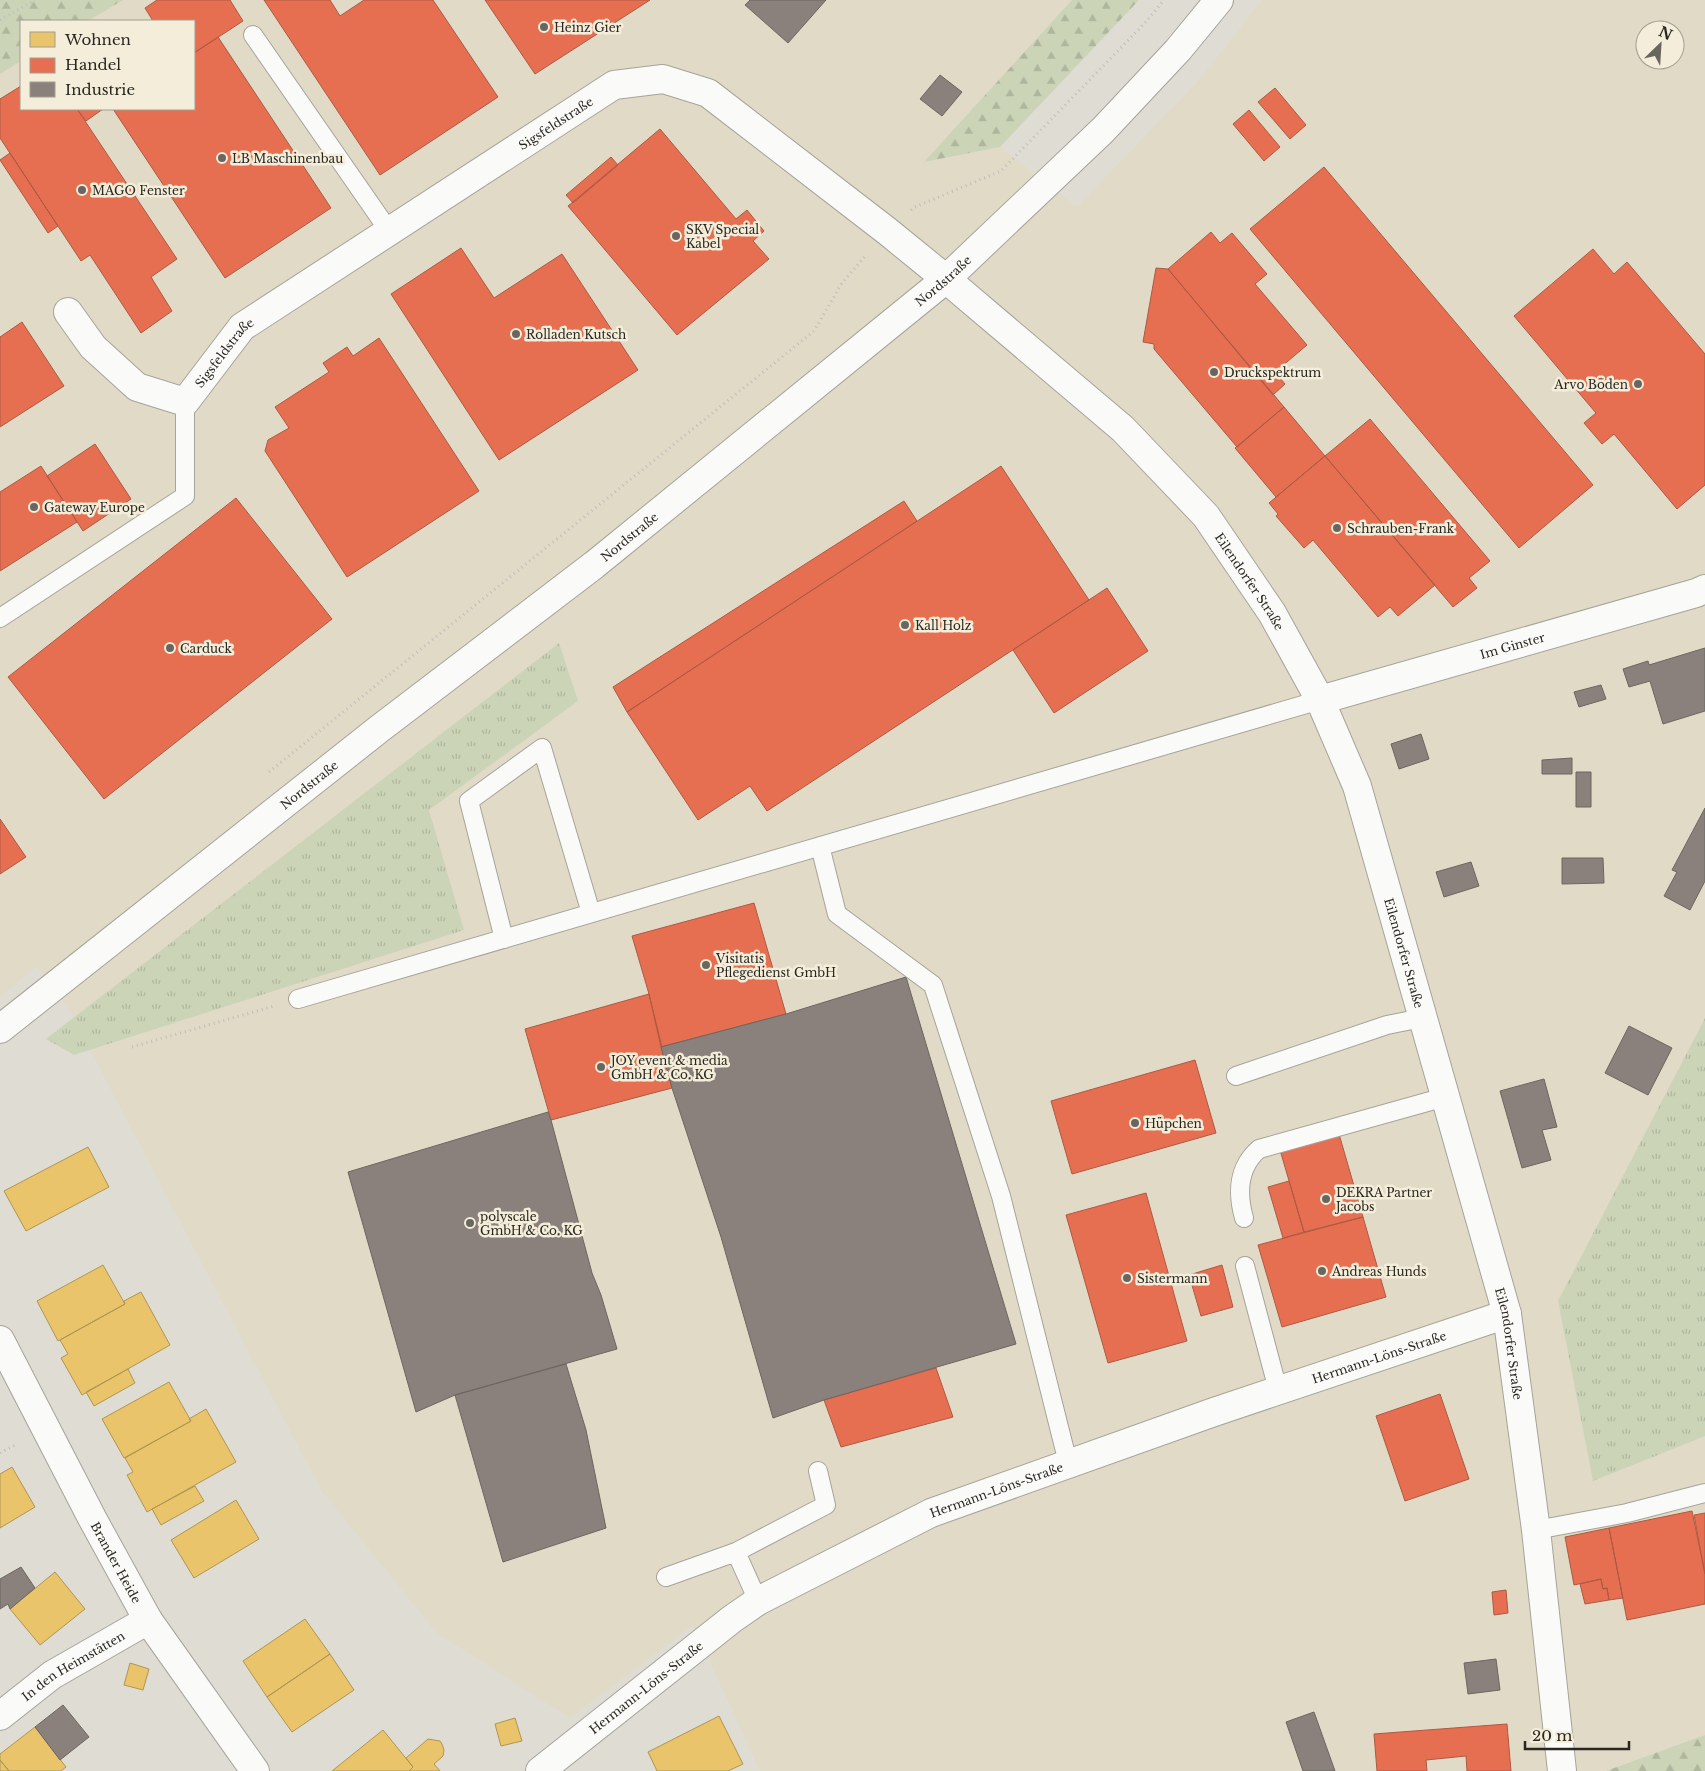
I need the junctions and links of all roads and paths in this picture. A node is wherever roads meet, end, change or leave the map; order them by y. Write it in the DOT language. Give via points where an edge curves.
graph roads {
  1 [pos="35,0"];
  2 [pos="1164,0"];
  3 [pos="1219,0"];
  4 [pos="0,20"];
  5 [pos="253,35"];
  6 [pos="887,231"];
  7 [pos="389,232"];
  8 [pos="946,279"];
  9 [pos="68,312"];
  10 [pos="185,402"];
  11 [pos="1705,589"];
  12 [pos="0,618"];
  13 [pos="1320,700"];
  14 [pos="268,773"];
  15 [pos="820,846"];
  16 [pos="591,913"];
  17 [pos="504,938"];
  18 [pos="298,999"];
  19 [pos="1422,1018"];
  20 [pos="0,1029"];
  21 [pos="132,1047"];
  22 [pos="1236,1076"];
  23 [pos="1445,1097"];
  24 [pos="1244,1218"];
  25 [pos="1245,1266"];
  26 [pos="1506,1314"];
  27 [pos="0,1340"];
  28 [pos="1278,1390"];
  29 [pos="1068,1463"];
  30 [pos="818,1470"];
  31 [pos="1705,1493"];
  32 [pos="1536,1530"];
  33 [pos="736,1552"];
  34 [pos="666,1577"];
  35 [pos="758,1601"];
  36 [pos="148,1620"];
  37 [pos="0,1716"];
  38 [pos="255,1771"];
  39 [pos="540,1771"];
  40 [pos="1562,1771"];
  1 -- 4 [label="path"];
  2 -- 6 [label="path" via="1001,170 915,207"];
  3 -- 8 [label="street, Nordstraße" via="1178,50 1103,130"];
  5 -- 7 [label="lane"];
  6 -- 7 [label="street, Sigsfeldstraße" via="708,94 663,78 614,85"];
  6 -- 8 [label="street, Sigsfeldstraße"];
  6 -- 14 [label="path" via="842,283 814,331"];
  7 -- 10 [label="street, Sigsfeldstraße" via="242,327"];
  8 -- 13 [label="street, Eilendorfer Straße" via="1123,429 1206,516 1272,613"];
  8 -- 20 [label="street, Nordstraße" via="594,565 378,729"];
  9 -- 10 [label="street" via="93,348 137,387"];
  10 -- 12 [label="lane" via="185,496"];
  11 -- 13 [label="street, Im Ginster"];
  13 -- 15 [label="lane"];
  13 -- 19 [label="street, Eilendorfer Straße" via="1357,786"];
  15 -- 16 [label="lane"];
  15 -- 29 [label="lane" via="836,914 933,984 1001,1196"];
  16 -- 17 [label="lane"];
  16 -- 17 [label="lane" via="542,748 469,801"];
  17 -- 18 [label="lane"];
  18 -- 21 [label="path"];
  19 -- 22 [label="lane" via="1387,1025"];
  19 -- 23 [label="street, Eilendorfer Straße"];
  23 -- 24 [label="lane" via="1259,1149 1243,1171 1240,1202"];
  23 -- 26 [label="street, Eilendorfer Straße"];
  25 -- 28 [label="lane"];
  26 -- 28 [label="street, Hermann-Löns-Straße"];
  26 -- 32 [label="street, Eilendorfer Straße"];
  27 -- 36 [label="street, Brander Heide"];
  28 -- 29 [label="street, Hermann-Löns-Straße"];
  29 -- 35 [label="street, Hermann-Löns-Straße" via="931,1513"];
  30 -- 33 [label="lane" via="826,1505"];
  31 -- 32 [label="lane" via="1627,1513"];
  32 -- 40 [label="street, Eilendorfer Straße"];
  33 -- 34 [label="lane"];
  33 -- 35 [label="lane"];
  35 -- 39 [label="street, Hermann-Löns-Straße"];
  36 -- 37 [label="street, In den Heimstätten" via="52,1675"];
  36 -- 38 [label="street, Brander Heide"];
}
